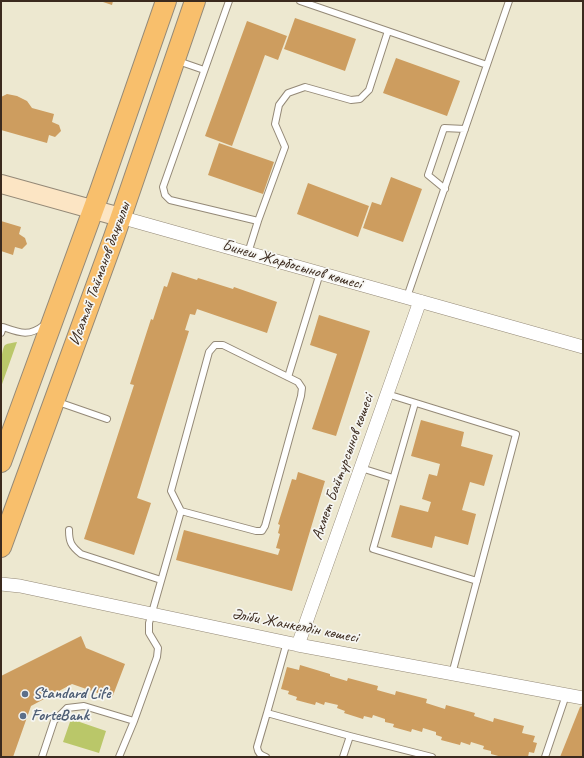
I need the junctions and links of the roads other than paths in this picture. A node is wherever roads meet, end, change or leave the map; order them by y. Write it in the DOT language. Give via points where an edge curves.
graph roads {
  1 [pos="166,1"];
  2 [pos="195,1"];
  3 [pos="229,1"];
  4 [pos="300,1"];
  5 [pos="509,1"];
  6 [pos="388,31"];
  7 [pos="175,60"];
  8 [pos="487,65"];
  9 [pos="204,70"];
  10 [pos="465,130"];
  11 [pos="1,184"];
  12 [pos="445,189"];
  13 [pos="93,210"];
  14 [pos="120,217"];
  15 [pos="258,221"];
  16 [pos="248,253"];
  17 [pos="320,273"];
  18 [pos="407,297"];
  19 [pos="420,301"];
  20 [pos="55,316"];
  21 [pos="2,326"];
  22 [pos="1,333"];
  23 [pos="583,347"];
  24 [pos="288,377"];
  25 [pos="387,394"];
  26 [pos="54,400"];
  27 [pos="415,403"];
  28 [pos="107,419"];
  29 [pos="4,446"];
  30 [pos="361,468"];
  31 [pos="393,478"];
  32 [pos="181,511"];
  33 [pos="69,530"];
  34 [pos="1,546"];
  35 [pos="161,580"];
  36 [pos="476,581"];
  37 [pos="1,584"];
  38 [pos="151,613"];
  39 [pos="293,644"];
  40 [pos="452,674"];
  41 [pos="566,695"];
  42 [pos="583,698"];
  43 [pos="267,713"];
  44 [pos="134,721"];
  45 [pos="350,736"];
  46 [pos="42,757"];
  47 [pos="119,757"];
  48 [pos="266,757"];
  49 [pos="343,757"];
  50 [pos="432,757"];
  51 [pos="545,757"];
  1 -- 13 [label="main road, Исатай Тайманов даңғылы"];
  2 -- 7 [label="main road, Исатай Тайманов даңғылы"];
  3 -- 9 [label="lane"];
  4 -- 6 [label="lane"];
  5 -- 8 [label="lane"];
  6 -- 8 [label="lane"];
  6 -- 15 [label="lane" via="369,90 360,99 351,100 305,87 288,93 279,105 275,124 285,147"];
  7 -- 9 [label="lane"];
  7 -- 14 [label="main road, Исатай Тайманов даңғылы"];
  8 -- 10 [label="lane"];
  9 -- 15 [label="lane" via="163,187 165,195 170,200"];
  10 -- 12 [label="lane"];
  10 -- 12 [label="lane" via="444,128 428,175"];
  11 -- 13 [label="street, Бинеш Жарбосынов көшесі"];
  12 -- 18 [label="lane"];
  13 -- 14 [label="street, Бинеш Жарбосынов көшесі"];
  13 -- 20 [label="main road, Исатай Тайманов даңғылы"];
  14 -- 16 [label="street, Бинеш Жарбосынов көшесі"];
  14 -- 26 [label="main road, Исатай Тайманов даңғылы"];
  15 -- 16 [label="lane"];
  16 -- 17 [label="street, Бинеш Жарбосынов көшесі"];
  17 -- 18 [label="street, Бинеш Жарбосынов көшесі"];
  17 -- 24 [label="lane"];
  18 -- 19 [label="street, Бинеш Жарбосынов көшесі"];
  19 -- 23 [label="street, Бинеш Жарбосынов көшесі"];
  19 -- 25 [label="street, Ахмет Байтұрсынов көшесі"];
  20 -- 21 [label="lane" via="32,332 22,333"];
  20 -- 29 [label="main road, Исатай Тайманов даңғылы"];
  21 -- 22 [label="lane"];
  24 -- 32 [label="lane" via="298,382 302,388 301,396 262,531"];
  24 -- 32 [label="lane" via="223,345 214,345 209,352 171,491"];
  25 -- 27 [label="lane"];
  25 -- 30 [label="street, Ахмет Байтұрсынов көшесі"];
  26 -- 28 [label="lane"];
  26 -- 34 [label="main road, Исатай Тайманов даңғылы"];
  27 -- 31 [label="lane"];
  27 -- 36 [label="lane" via="516,434"];
  30 -- 31 [label="lane"];
  30 -- 39 [label="street, Ахмет Байтұрсынов көшесі"];
  31 -- 36 [label="lane" via="373,549"];
  32 -- 35 [label="lane"];
  33 -- 35 [label="lane" via="73,547 81,554"];
  35 -- 38 [label="lane"];
  36 -- 40 [label="lane"];
  37 -- 38 [label="street, Әліби Жанкелдін көшесі"];
  38 -- 39 [label="street, Әліби Жанкелдін көшесі"];
  38 -- 44 [label="lane" via="149,633 158,648 157,657"];
  39 -- 40 [label="street, Әліби Жанкелдін көшесі"];
  39 -- 43 [label="lane"];
  40 -- 41 [label="street, Әліби Жанкелдін көшесі"];
  41 -- 42 [label="street, Әліби Жанкелдін көшесі"];
  41 -- 51 [label="lane"];
  43 -- 45 [label="lane"];
  43 -- 48 [label="lane" via="257,747 258,752"];
  44 -- 46 [label="lane" via="84,706 67,708 54,721"];
  44 -- 47 [label="lane"];
  45 -- 49 [label="lane"];
  45 -- 50 [label="lane"];
}
